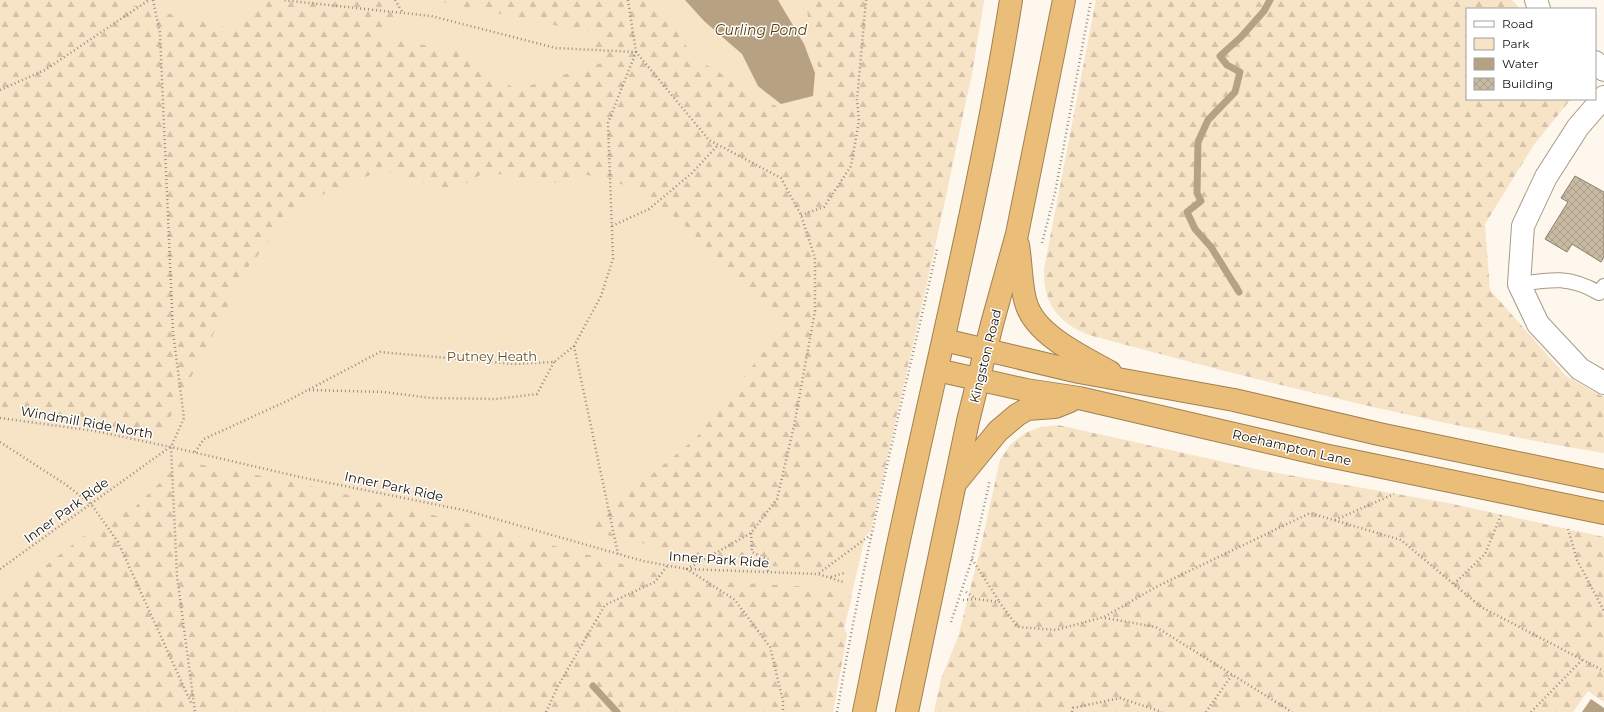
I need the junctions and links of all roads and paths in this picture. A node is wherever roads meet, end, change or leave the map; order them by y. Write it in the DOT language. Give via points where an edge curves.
graph roads {
  1 [pos="149,0"];
  2 [pos="153,0"];
  3 [pos="282,0"];
  4 [pos="395,0"];
  5 [pos="628,0"];
  6 [pos="866,0"];
  7 [pos="1011,0"];
  8 [pos="1064,0"];
  9 [pos="1091,0"];
  10 [pos="404,13"];
  11 [pos="636,52"];
  12 [pos="1596,63"];
  13 [pos="1604,70"];
  14 [pos="0,90"];
  15 [pos="1604,97"];
  16 [pos="718,145"];
  17 [pos="800,215"];
  18 [pos="612,226"];
  19 [pos="1017,234"];
  20 [pos="939,243"];
  21 [pos="1042,244"];
  22 [pos="1520,284"];
  23 [pos="1604,286"];
  24 [pos="944,340"];
  25 [pos="574,346"];
  26 [pos="986,349"];
  27 [pos="554,362"];
  28 [pos="937,370"];
  29 [pos="980,381"];
  30 [pos="1125,381"];
  31 [pos="1604,383"];
  32 [pos="309,390"];
  33 [pos="1079,398"];
  34 [pos="0,418"];
  35 [pos="0,442"];
  36 [pos="171,447"];
  37 [pos="195,452"];
  38 [pos="990,478"];
  39 [pos="1604,481"];
  40 [pos="957,482"];
  41 [pos="1396,493"];
  42 [pos="91,504"];
  43 [pos="1504,510"];
  44 [pos="1604,513"];
  45 [pos="1334,520"];
  46 [pos="1566,523"];
  47 [pos="751,533"];
  48 [pos="872,534"];
  49 [pos="618,554"];
  50 [pos="972,559"];
  51 [pos="667,566"];
  52 [pos="0,569"];
  53 [pos="687,569"];
  54 [pos="768,573"];
  55 [pos="844,573"];
  56 [pos="818,574"];
  57 [pos="830,577"];
  58 [pos="843,582"];
  59 [pos="1454,584"];
  60 [pos="966,592"];
  61 [pos="976,598"];
  62 [pos="964,600"];
  63 [pos="999,602"];
  64 [pos="1604,611"];
  65 [pos="1104,618"];
  66 [pos="951,624"];
  67 [pos="1582,660"];
  68 [pos="1604,671"];
  69 [pos="1232,675"];
  70 [pos="193,708"];
  71 [pos="195,712"];
  72 [pos="546,712"];
  73 [pos="783,712"];
  74 [pos="837,712"];
  75 [pos="864,712"];
  76 [pos="907,712"];
  77 [pos="1072,712"];
  78 [pos="1162,712"];
  79 [pos="1206,712"];
  80 [pos="1292,712"];
  81 [pos="1531,712"];
  1 -- 14 [label="path" via="45,70"];
  2 -- 36 [label="path" via="160,33 173,332 184,418"];
  3 -- 10 [label="path"];
  4 -- 10 [label="path"];
  5 -- 11 [label="path"];
  6 -- 17 [label="path" via="857,100 859,121 851,166 824,207"];
  7 -- 24 [label="highway"];
  8 -- 19 [label="highway, Kingston Road"];
  9 -- 21 [label="path" via="1055,193"];
  10 -- 11 [label="path" via="431,16 556,48"];
  11 -- 16 [label="path" via="709,140"];
  11 -- 18 [label="path" via="608,123"];
  12 -- 13 [label="street"];
  15 -- 22 [label="street" via="1578,127 1546,177 1523,226"];
  16 -- 17 [label="path" via="781,178"];
  16 -- 18 [label="path" via="692,173 649,209"];
  17 -- 47 [label="path" via="814,258 815,311 794,426 777,499"];
  18 -- 25 [label="path" via="613,259 601,296"];
  19 -- 26 [label="highway, Kingston Road"];
  19 -- 30 [label="highway" via="1026,304 1036,321 1076,354"];
  20 -- 48 [label="path"];
  22 -- 23 [label="lane" via="1555,279 1584,284 1599,294"];
  22 -- 31 [label="street" via="1538,324 1580,369"];
  24 -- 26 [label="highway"];
  24 -- 28 [label="highway"];
  25 -- 27 [label="path"];
  25 -- 49 [label="path"];
  26 -- 29 [label="highway, Kingston Road"];
  26 -- 30 [label="highway"];
  27 -- 32 [label="path" via="514,364 380,352"];
  27 -- 32 [label="path" via="537,394 496,399 431,398 384,392"];
  28 -- 29 [label="highway, Roehampton Lane"];
  28 -- 75 [label="highway" via="902,522"];
  29 -- 33 [label="highway, Roehampton Lane"];
  29 -- 40 [label="highway, Kingston Road" via="968,421"];
  30 -- 39 [label="highway" via="1234,400 1379,434"];
  32 -- 37 [label="path" via="204,439"];
  33 -- 40 [label="highway" via="1055,407 1027,409 1017,415 998,431"];
  33 -- 44 [label="highway, Roehampton Lane" via="1324,455"];
  34 -- 36 [label="path, Windmill Ride North" via="95,432"];
  35 -- 42 [label="path"];
  36 -- 37 [label="path, Inner Park Ride"];
  36 -- 42 [label="path, Inner Park Ride"];
  36 -- 70 [label="path" via="177,576"];
  37 -- 49 [label="path, Inner Park Ride" via="300,477 468,511"];
  38 -- 50 [label="path"];
  40 -- 76 [label="highway, Kingston Road"];
  41 -- 45 [label="path"];
  42 -- 52 [label="path, Inner Park Ride"];
  42 -- 70 [label="path" via="118,542"];
  43 -- 59 [label="path" via="1485,554"];
  45 -- 59 [label="path" via="1401,540"];
  45 -- 65 [label="path" via="1310,513 1156,587"];
  46 -- 64 [label="path" via="1577,560"];
  47 -- 53 [label="path"];
  47 -- 54 [label="path" via="752,552 769,560"];
  48 -- 56 [label="path"];
  48 -- 74 [label="path"];
  49 -- 51 [label="path, Inner Park Ride"];
  50 -- 63 [label="path"];
  50 -- 66 [label="path"];
  51 -- 53 [label="path, Inner Park Ride"];
  51 -- 72 [label="path" via="655,582 605,605 558,686"];
  53 -- 54 [label="path, Inner Park Ride"];
  53 -- 73 [label="path" via="735,600 770,647 783,701"];
  54 -- 56 [label="path, Inner Park Ride"];
  55 -- 57 [label="path"];
  56 -- 57 [label="path, Inner Park Ride"];
  57 -- 58 [label="path, Inner Park Ride"];
  59 -- 67 [label="path" via="1481,607"];
  60 -- 61 [label="path"];
  61 -- 62 [label="path"];
  61 -- 63 [label="path"];
  63 -- 65 [label="path" via="1018,627 1056,630"];
  65 -- 69 [label="path" via="1156,627"];
  67 -- 68 [label="path"];
  67 -- 81 [label="path"];
  69 -- 79 [label="path"];
  69 -- 80 [label="path"];
  70 -- 71 [label="path"];
  77 -- 78 [label="path" via="1073,708 1120,698"];
}
